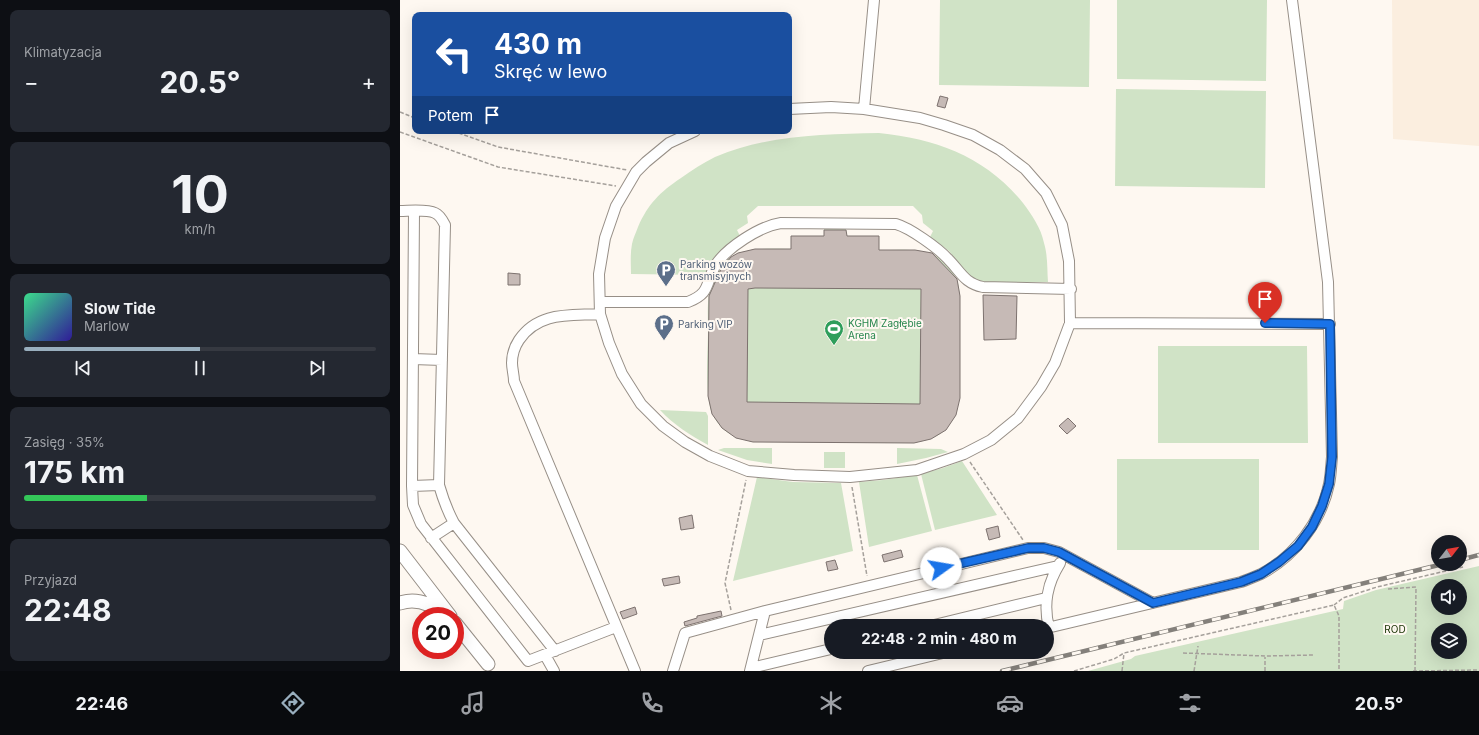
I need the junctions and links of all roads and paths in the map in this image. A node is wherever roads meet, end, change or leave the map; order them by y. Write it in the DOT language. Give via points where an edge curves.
graph roads {
  1 [pos="874,0"];
  2 [pos="1292,0"];
  3 [pos="792,108"];
  4 [pos="864,109"];
  5 [pos="400,112"];
  6 [pos="412,117"];
  7 [pos="400,132"];
  8 [pos="461,134"];
  9 [pos="688,134"];
  10 [pos="636,172"];
  11 [pos="626,187"];
  12 [pos="400,211"];
  13 [pos="414,211"];
  14 [pos="1071,289"];
  15 [pos="601,302"];
  16 [pos="600,314"];
  17 [pos="1070,323"];
  18 [pos="1330,324"];
  19 [pos="413,359"];
  20 [pos="442,360"];
  21 [pos="964,454"];
  22 [pos="748,471"];
  23 [pos="850,477"];
  24 [pos="440,485"];
  25 [pos="412,486"];
  26 [pos="454,523"];
  27 [pos="431,538"];
  28 [pos="1028,548"];
  29 [pos="400,550"];
  30 [pos="1064,555"];
  31 [pos="1058,566"];
  32 [pos="1443,571"];
  33 [pos="869,586"];
  34 [pos="1388,589"];
  35 [pos="1046,598"];
  36 [pos="400,603"];
  37 [pos="1153,603"];
  38 [pos="1334,605"];
  39 [pos="434,607"];
  40 [pos="442,607"];
  41 [pos="765,611"];
  42 [pos="959,619"];
  43 [pos="1047,619"];
  44 [pos="733,620"];
  45 [pos="616,627"];
  46 [pos="1054,627"];
  47 [pos="464,634"];
  48 [pos="759,635"];
  49 [pos="1198,646"];
  50 [pos="824,651"];
  51 [pos="550,653"];
  52 [pos="1124,653"];
  53 [pos="1183,653"];
  54 [pos="1197,654"];
  55 [pos="1314,655"];
  56 [pos="1265,656"];
  57 [pos="918,659"];
  58 [pos="491,668"];
  59 [pos="750,670"];
  60 [pos="1479,670"];
  61 [pos="554,671"];
  62 [pos="635,671"];
  63 [pos="673,671"];
  64 [pos="868,671"];
  65 [pos="1074,671"];
  66 [pos="1122,671"];
  67 [pos="1194,671"];
  68 [pos="1265,671"];
  69 [pos="1338,671"];
  70 [pos="1414,671"];
  1 -- 4 [label="lane"];
  2 -- 18 [label="lane" via="1328,282"];
  3 -- 4 [label="lane"];
  4 -- 14 [label="lane" via="920,118 973,135 1000,150 1025,169 1046,193 1062,226 1069,260"];
  5 -- 6 [label="path"];
  7 -- 11 [label="path" via="498,168"];
  8 -- 10 [label="path" via="498,147"];
  9 -- 10 [label="lane" via="669,143"];
  10 -- 11 [label="lane"];
  11 -- 15 [label="lane" via="616,206 605,238 599,274"];
  12 -- 13 [label="lane"];
  13 -- 19 [label="lane"];
  13 -- 20 [label="lane" via="436,213 445,225"];
  14 -- 15 [label="lane" via="973,285 944,254 908,229 896,224 781,223 762,229 726,254 715,267 704,291 688,302"];
  14 -- 17 [label="lane"];
  15 -- 16 [label="lane"];
  16 -- 22 [label="lane" via="622,374 641,404 663,426 685,442 710,456"];
  16 -- 45 [label="lane" via="552,317 538,322 525,332 515,346 512,362 514,381"];
  17 -- 18 [label="lane"];
  17 -- 21 [label="lane" via="1055,363 1018,418 991,440"];
  18 -- 37 [label="lane" via="1332,457 1329,484 1312,527 1298,546 1261,574 1241,582"];
  19 -- 20 [label="lane"];
  19 -- 25 [label="lane"];
  20 -- 24 [label="lane"];
  21 -- 23 [label="lane" via="917,470"];
  21 -- 28 [label="path"];
  22 -- 23 [label="lane"];
  22 -- 44 [label="path" via="726,583"];
  23 -- 33 [label="path"];
  24 -- 25 [label="lane"];
  24 -- 26 [label="lane" via="447,510"];
  25 -- 27 [label="lane" via="413,505 421,524"];
  26 -- 27 [label="lane"];
  26 -- 51 [label="lane"];
  27 -- 51 [label="lane" via="528,661"];
  28 -- 30 [label="lane" via="1044,548"];
  28 -- 33 [label="lane"];
  29 -- 40 [label="main road"];
  30 -- 31 [label="lane"];
  30 -- 37 [label="lane"];
  31 -- 35 [label="lane"];
  31 -- 48 [label="lane"];
  32 -- 38 [label="path" via="1377,587 1343,598"];
  33 -- 41 [label="lane"];
  34 -- 70 [label="path" via="1416,586"];
  35 -- 42 [label="lane"];
  35 -- 43 [label="lane"];
  36 -- 39 [label="main road" via="423,602"];
  37 -- 46 [label="lane"];
  38 -- 52 [label="path"];
  38 -- 69 [label="path" via="1340,616"];
  41 -- 44 [label="lane"];
  41 -- 48 [label="lane"];
  44 -- 63 [label="lane" via="685,634"];
  45 -- 51 [label="lane"];
  45 -- 62 [label="lane"];
  47 -- 58 [label="main road"];
  48 -- 59 [label="lane"];
  49 -- 54 [label="path"];
  50 -- 59 [label="lane"];
  51 -- 61 [label="lane"];
  52 -- 65 [label="path" via="1114,659"];
  52 -- 66 [label="path"];
  53 -- 54 [label="path"];
  54 -- 56 [label="path"];
  54 -- 67 [label="path"];
  55 -- 56 [label="path"];
  56 -- 68 [label="path"];
  57 -- 64 [label="lane"];
  60 -- 70 [label="path"];
}
